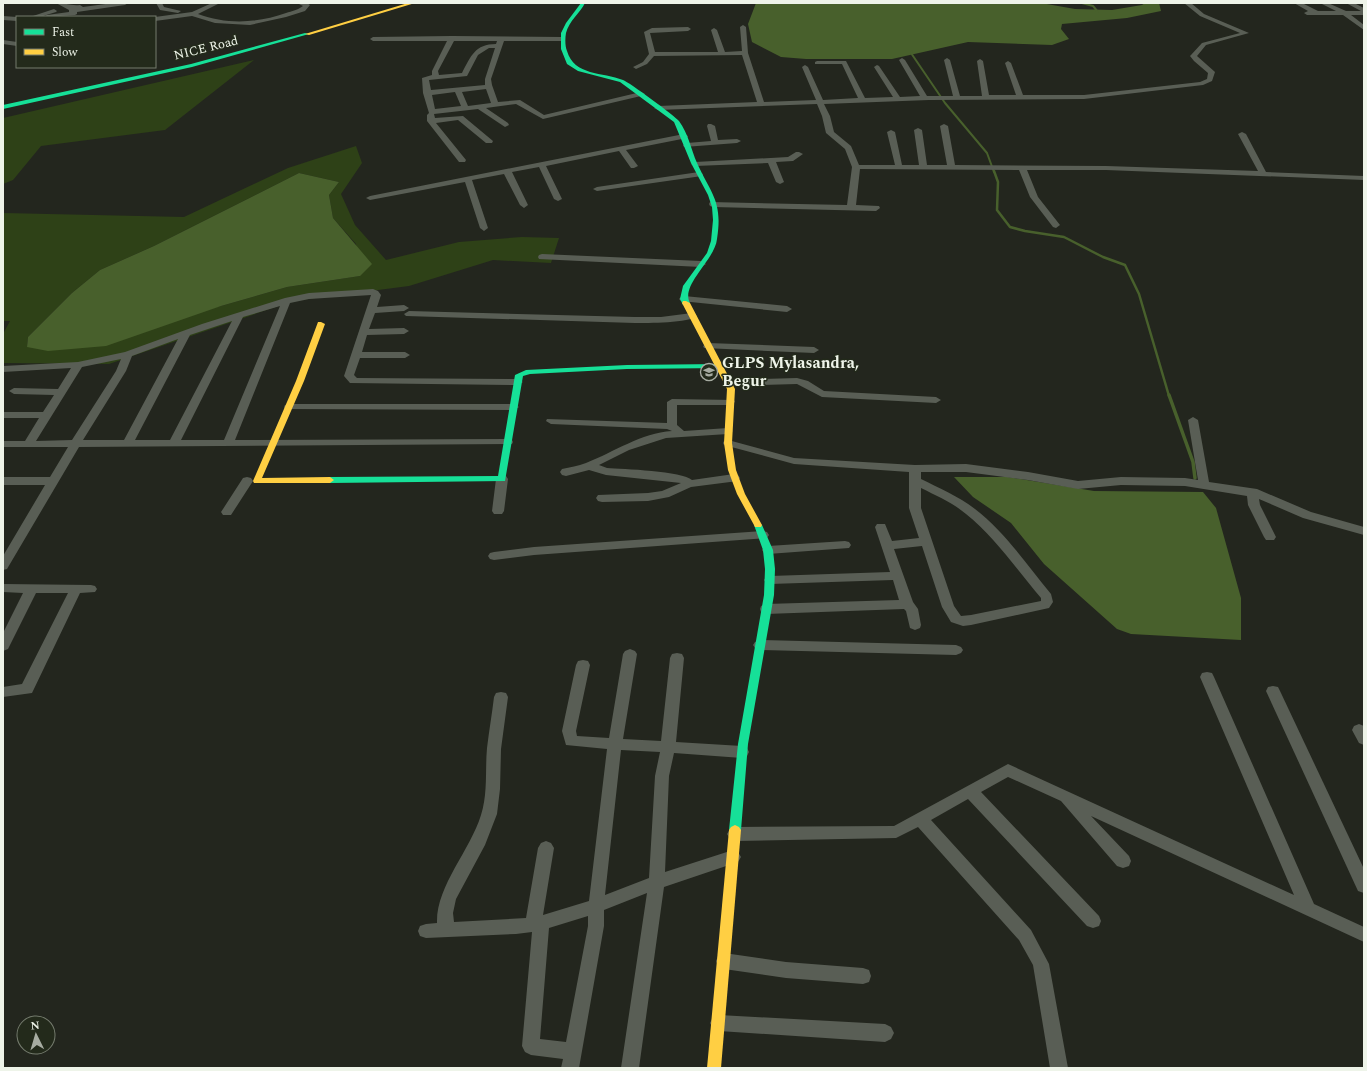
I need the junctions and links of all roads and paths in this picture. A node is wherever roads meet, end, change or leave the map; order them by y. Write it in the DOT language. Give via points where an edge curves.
graph roads {
  1 [pos="50,3"];
  2 [pos="59,3"];
  3 [pos="97,3"];
  4 [pos="125,3"];
  5 [pos="153,3"];
  6 [pos="159,3"];
  7 [pos="208,3"];
  8 [pos="217,3"];
  9 [pos="300,3"];
  10 [pos="392,3"];
  11 [pos="413,3"];
  12 [pos="583,3"];
  13 [pos="1187,3"];
  14 [pos="1297,3"];
  15 [pos="1323,3"];
  16 [pos="1349,3"];
  17 [pos="56,10"];
  18 [pos="1364,10"];
  19 [pos="73,12"];
  20 [pos="270,12"];
  21 [pos="1308,13"];
  22 [pos="1318,13"];
  23 [pos="1364,13"];
  24 [pos="193,14"];
  25 [pos="1345,14"];
  26 [pos="286,15"];
  27 [pos="35,16"];
  28 [pos="52,16"];
  29 [pos="80,16"];
  30 [pos="166,17"];
  31 [pos="3,18"];
  32 [pos="16,19"];
  33 [pos="156,20"];
  34 [pos="3,22"];
  35 [pos="16,22"];
  36 [pos="743,27"];
  37 [pos="1364,28"];
  38 [pos="688,29"];
  39 [pos="714,30"];
  40 [pos="452,38"];
  41 [pos="501,38"];
  42 [pos="373,39"];
  43 [pos="562,39"];
  44 [pos="3,43"];
  45 [pos="16,45"];
  46 [pos="499,46"];
  47 [pos="745,53"];
  48 [pos="652,54"];
  49 [pos="722,54"];
  50 [pos="902,60"];
  51 [pos="947,60"];
  52 [pos="980,61"];
  53 [pos="817,63"];
  54 [pos="1008,63"];
  55 [pos="156,66"];
  56 [pos="636,67"];
  57 [pos="805,67"];
  58 [pos="877,67"];
  59 [pos="146,68"];
  60 [pos="436,78"];
  61 [pos="489,87"];
  62 [pos="458,90"];
  63 [pos="427,93"];
  64 [pos="641,94"];
  65 [pos="1020,97"];
  66 [pos="926,98"];
  67 [pos="957,98"];
  68 [pos="986,98"];
  69 [pos="898,99"];
  70 [pos="3,100"];
  71 [pos="862,100"];
  72 [pos="820,102"];
  73 [pos="761,104"];
  74 [pos="495,105"];
  75 [pos="3,107"];
  76 [pos="480,107"];
  77 [pos="465,108"];
  78 [pos="658,108"];
  79 [pos="432,112"];
  80 [pos="431,121"];
  81 [pos="505,125"];
  82 [pos="711,126"];
  83 [pos="944,126"];
  84 [pos="918,130"];
  85 [pos="891,132"];
  86 [pos="1242,134"];
  87 [pos="489,141"];
  88 [pos="685,141"];
  89 [pos="737,142"];
  90 [pos="715,143"];
  91 [pos="621,149"];
  92 [pos="799,154"];
  93 [pos="462,160"];
  94 [pos="772,160"];
  95 [pos="542,164"];
  96 [pos="695,164"];
  97 [pos="634,166"];
  98 [pos="856,167"];
  99 [pos="899,167"];
  100 [pos="923,167"];
  101 [pos="951,167"];
  102 [pos="1022,168"];
  103 [pos="507,171"];
  104 [pos="1263,173"];
  105 [pos="699,174"];
  106 [pos="1364,178"];
  107 [pos="468,179"];
  108 [pos="780,182"];
  109 [pos="597,189"];
  110 [pos="370,198"];
  111 [pos="558,199"];
  112 [pos="714,204"];
  113 [pos="524,205"];
  114 [pos="851,208"];
  115 [pos="876,208"];
  116 [pos="1056,225"];
  117 [pos="484,228"];
  118 [pos="542,257"];
  119 [pos="701,264"];
  120 [pos="684,299"];
  121 [pos="285,301"];
  122 [pos="787,309"];
  123 [pos="371,310"];
  124 [pos="239,316"];
  125 [pos="692,316"];
  126 [pos="321,324"];
  127 [pos="404,331"];
  128 [pos="363,332"];
  129 [pos="186,333"];
  130 [pos="708,346"];
  131 [pos="814,350"];
  132 [pos="128,354"];
  133 [pos="356,355"];
  134 [pos="405,355"];
  135 [pos="78,365"];
  136 [pos="719,366"];
  137 [pos="3,369"];
  138 [pos="518,382"];
  139 [pos="728,383"];
  140 [pos="14,391"];
  141 [pos="60,392"];
  142 [pos="936,400"];
  143 [pos="730,402"];
  144 [pos="289,407"];
  145 [pos="514,407"];
  146 [pos="3,415"];
  147 [pos="45,415"];
  148 [pos="1193,420"];
  149 [pos="551,421"];
  150 [pos="676,430"];
  151 [pos="728,437"];
  152 [pos="274,442"];
  153 [pos="508,442"];
  154 [pos="128,443"];
  155 [pos="174,443"];
  156 [pos="228,443"];
  157 [pos="3,444"];
  158 [pos="28,444"];
  159 [pos="75,444"];
  160 [pos="589,466"];
  161 [pos="566,472"];
  162 [pos="915,475"];
  163 [pos="734,478"];
  164 [pos="502,479"];
  165 [pos="3,481"];
  166 [pos="53,481"];
  167 [pos="247,481"];
  168 [pos="689,484"];
  169 [pos="1204,485"];
  170 [pos="1253,492"];
  171 [pos="602,498"];
  172 [pos="498,511"];
  173 [pos="227,512"];
  174 [pos="881,527"];
  175 [pos="1364,532"];
  176 [pos="763,535"];
  177 [pos="1270,537"];
  178 [pos="926,542"];
  179 [pos="845,545"];
  180 [pos="888,545"];
  181 [pos="768,550"];
  182 [pos="494,556"];
  183 [pos="3,566"];
  184 [pos="897,576"];
  185 [pos="770,580"];
  186 [pos="3,588"];
  187 [pos="32,588"];
  188 [pos="76,589"];
  189 [pos="91,589"];
  190 [pos="907,604"];
  191 [pos="766,609"];
  192 [pos="915,625"];
  193 [pos="760,645"];
  194 [pos="3,646"];
  195 [pos="956,650"];
  196 [pos="630,654"];
  197 [pos="677,658"];
  198 [pos="583,665"];
  199 [pos="1207,677"];
  200 [pos="3,692"];
  201 [pos="1272,692"];
  202 [pos="500,697"];
  203 [pos="615,743"];
  204 [pos="668,747"];
  205 [pos="742,752"];
  206 [pos="970,790"];
  207 [pos="1064,795"];
  208 [pos="920,819"];
  209 [pos="735,834"];
  210 [pos="546,848"];
  211 [pos="733,858"];
  212 [pos="1123,860"];
  213 [pos="657,882"];
  214 [pos="1364,886"];
  215 [pos="596,906"];
  216 [pos="1308,909"];
  217 [pos="1093,921"];
  218 [pos="537,923"];
  219 [pos="446,930"];
  220 [pos="426,931"];
  221 [pos="1364,935"];
  222 [pos="724,961"];
  223 [pos="863,976"];
  224 [pos="719,1023"];
  225 [pos="885,1033"];
  226 [pos="571,1060"];
  227 [pos="630,1068"];
  228 [pos="714,1068"];
  229 [pos="1059,1068"];
  1 -- 17 [label="street"];
  2 -- 3 [label="street" via="74,8"];
  4 -- 19 [label="street"];
  5 -- 30 [label="street"];
  6 -- 7 [label="street" via="162,9 177,12 192,10"];
  8 -- 24 [label="street"];
  9 -- 26 [label="street" via="307,5"];
  10 -- 55 [label="main road, NICE Road"];
  11 -- 75 [label="main road, NICE Road" via="192,65"];
  12 -- 43 [label="main road" via="565,27"];
  13 -- 65 [label="street" via="1202,15 1246,33 1204,44 1193,56 1212,72 1210,80 1201,84 1084,97"];
  14 -- 22 [label="street"];
  15 -- 25 [label="street"];
  16 -- 18 [label="street"];
  17 -- 19 [label="street"];
  17 -- 27 [label="street"];
  19 -- 28 [label="street"];
  19 -- 29 [label="street"];
  20 -- 26 [label="street"];
  21 -- 22 [label="street"];
  22 -- 25 [label="street"];
  23 -- 25 [label="street"];
  24 -- 26 [label="street" via="205,20 244,24"];
  24 -- 30 [label="street"];
  25 -- 37 [label="street"];
  30 -- 33 [label="street"];
  31 -- 32 [label="street"];
  34 -- 35 [label="street"];
  36 -- 47 [label="street"];
  38 -- 48 [label="street" via="647,32"];
  39 -- 49 [label="street"];
  40 -- 41 [label="street"];
  40 -- 42 [label="street"];
  40 -- 60 [label="street" via="435,71"];
  41 -- 43 [label="street"];
  41 -- 46 [label="street"];
  43 -- 64 [label="main road" via="572,66 614,77"];
  44 -- 45 [label="street"];
  46 -- 60 [label="street" via="488,46 475,54 467,73"];
  46 -- 61 [label="street" via="488,78"];
  47 -- 49 [label="street"];
  47 -- 73 [label="street"];
  48 -- 49 [label="street"];
  48 -- 56 [label="street" via="645,63"];
  50 -- 66 [label="street"];
  51 -- 67 [label="street"];
  52 -- 68 [label="street"];
  53 -- 71 [label="street" via="844,62"];
  54 -- 65 [label="street"];
  57 -- 72 [label="street"];
  58 -- 69 [label="street"];
  59 -- 70 [label="main road, NICE Road"];
  60 -- 63 [label="street" via="425,78"];
  61 -- 62 [label="street"];
  61 -- 74 [label="street"];
  62 -- 63 [label="street"];
  62 -- 77 [label="street"];
  63 -- 79 [label="street"];
  64 -- 74 [label="street" via="543,117 517,102"];
  64 -- 78 [label="main road"];
  65 -- 68 [label="street"];
  66 -- 67 [label="street"];
  66 -- 69 [label="street"];
  67 -- 68 [label="street"];
  69 -- 71 [label="street"];
  71 -- 72 [label="street"];
  72 -- 73 [label="street"];
  72 -- 98 [label="street" via="830,133 848,148"];
  73 -- 78 [label="street"];
  74 -- 76 [label="street"];
  76 -- 77 [label="street"];
  76 -- 81 [label="street"];
  77 -- 79 [label="street"];
  78 -- 88 [label="main road" via="676,121"];
  79 -- 80 [label="street"];
  80 -- 87 [label="street" via="460,118"];
  80 -- 93 [label="street"];
  82 -- 90 [label="street"];
  83 -- 101 [label="street"];
  84 -- 100 [label="street"];
  85 -- 99 [label="street"];
  86 -- 104 [label="street"];
  88 -- 90 [label="street"];
  88 -- 91 [label="street"];
  88 -- 96 [label="main road"];
  89 -- 90 [label="street"];
  91 -- 95 [label="street"];
  91 -- 97 [label="street"];
  92 -- 94 [label="street" via="790,159"];
  94 -- 96 [label="street"];
  94 -- 108 [label="street"];
  95 -- 103 [label="street"];
  95 -- 111 [label="street"];
  96 -- 105 [label="main road"];
  98 -- 99 [label="street"];
  98 -- 114 [label="street"];
  99 -- 100 [label="street"];
  100 -- 101 [label="street"];
  101 -- 102 [label="street"];
  102 -- 104 [label="street"];
  102 -- 116 [label="street" via="1034,197"];
  103 -- 107 [label="street"];
  103 -- 113 [label="street"];
  104 -- 106 [label="street"];
  105 -- 109 [label="street"];
  105 -- 112 [label="main road"];
  107 -- 110 [label="street"];
  107 -- 117 [label="street"];
  112 -- 114 [label="street"];
  112 -- 119 [label="main road" via="714,238 710,253"];
  114 -- 115 [label="street"];
  118 -- 119 [label="street"];
  119 -- 120 [label="main road" via="683,293"];
  120 -- 122 [label="street"];
  120 -- 125 [label="main road"];
  121 -- 123 [label="street" via="309,296 373,292 376,295"];
  121 -- 124 [label="street"];
  121 -- 156 [label="street"];
  123 -- 125 [label="street" via="635,320"];
  123 -- 128 [label="street"];
  124 -- 129 [label="street"];
  124 -- 155 [label="street"];
  125 -- 130 [label="main road"];
  126 -- 144 [label="main road"];
  127 -- 128 [label="street"];
  128 -- 133 [label="street"];
  129 -- 132 [label="street"];
  129 -- 154 [label="street"];
  130 -- 131 [label="street"];
  130 -- 136 [label="main road"];
  132 -- 135 [label="street"];
  132 -- 159 [label="street" via="121,371"];
  133 -- 134 [label="street"];
  133 -- 138 [label="street" via="350,376 354,381"];
  135 -- 137 [label="street"];
  135 -- 141 [label="street"];
  136 -- 138 [label="main road" via="529,372 519,375"];
  136 -- 139 [label="main road"];
  138 -- 145 [label="main road"];
  139 -- 142 [label="street" via="797,381 822,394"];
  139 -- 143 [label="main road" via="731,389"];
  140 -- 141 [label="street"];
  141 -- 147 [label="street"];
  143 -- 150 [label="street" via="672,402"];
  143 -- 151 [label="main road"];
  144 -- 145 [label="street"];
  144 -- 152 [label="main road"];
  145 -- 153 [label="main road"];
  146 -- 147 [label="street"];
  147 -- 158 [label="street"];
  148 -- 169 [label="street"];
  149 -- 150 [label="street"];
  150 -- 151 [label="street"];
  150 -- 160 [label="street" via="612,454"];
  151 -- 162 [label="street" via="794,462"];
  151 -- 163 [label="main road"];
  152 -- 153 [label="street"];
  152 -- 156 [label="street"];
  152 -- 164 [label="main road" via="257,481"];
  153 -- 164 [label="main road"];
  154 -- 155 [label="street"];
  154 -- 159 [label="street"];
  155 -- 156 [label="street"];
  157 -- 158 [label="street"];
  158 -- 159 [label="street"];
  159 -- 166 [label="street"];
  160 -- 161 [label="street"];
  160 -- 168 [label="street" via="606,471 677,478"];
  162 -- 169 [label="street" via="966,468 1078,485 1121,481 1185,482"];
  162 -- 178 [label="street" via="915,508"];
  162 -- 178 [label="street" via="978,518 1047,597 1047,602 1044,605 971,620 956,619 948,607"];
  163 -- 168 [label="street"];
  163 -- 176 [label="main road"];
  164 -- 172 [label="street"];
  165 -- 166 [label="street"];
  166 -- 183 [label="street"];
  167 -- 173 [label="street"];
  168 -- 171 [label="street" via="665,494 648,497"];
  169 -- 170 [label="street"];
  170 -- 175 [label="street" via="1306,515"];
  170 -- 177 [label="street" via="1254,505"];
  174 -- 180 [label="street"];
  176 -- 181 [label="main road"];
  176 -- 182 [label="street"];
  178 -- 180 [label="street"];
  179 -- 181 [label="street"];
  180 -- 184 [label="street"];
  181 -- 185 [label="main road"];
  184 -- 185 [label="street"];
  184 -- 190 [label="street"];
  185 -- 191 [label="main road"];
  186 -- 187 [label="street"];
  187 -- 188 [label="street"];
  187 -- 194 [label="street"];
  188 -- 189 [label="street"];
  188 -- 200 [label="street" via="27,689"];
  190 -- 191 [label="street"];
  190 -- 192 [label="street" via="912,610"];
  191 -- 193 [label="main road"];
  193 -- 195 [label="street"];
  193 -- 205 [label="main road"];
  196 -- 203 [label="street"];
  197 -- 204 [label="street"];
  198 -- 203 [label="street" via="569,731 571,741"];
  199 -- 216 [label="street"];
  201 -- 214 [label="street"];
  202 -- 219 [label="street" via="489,814 477,845 448,898"];
  203 -- 204 [label="street"];
  203 -- 215 [label="street"];
  204 -- 205 [label="street"];
  204 -- 213 [label="street" via="662,776"];
  205 -- 209 [label="main road"];
  206 -- 207 [label="street" via="1008,770"];
  206 -- 208 [label="street"];
  206 -- 217 [label="street"];
  207 -- 212 [label="street"];
  207 -- 216 [label="street"];
  208 -- 209 [label="street" via="896,832"];
  208 -- 229 [label="street" via="1025,935 1035,950 1041,964"];
  209 -- 211 [label="main road"];
  210 -- 218 [label="street"];
  211 -- 213 [label="street"];
  211 -- 222 [label="main road"];
  213 -- 215 [label="street"];
  213 -- 227 [label="street"];
  215 -- 218 [label="street"];
  215 -- 226 [label="street" via="596,926"];
  216 -- 221 [label="street"];
  218 -- 219 [label="street" via="516,927"];
  218 -- 226 [label="street" via="531,1046"];
  219 -- 220 [label="street"];
  222 -- 223 [label="street" via="786,970"];
  222 -- 224 [label="main road"];
  224 -- 225 [label="street"];
  224 -- 228 [label="main road"];
}
